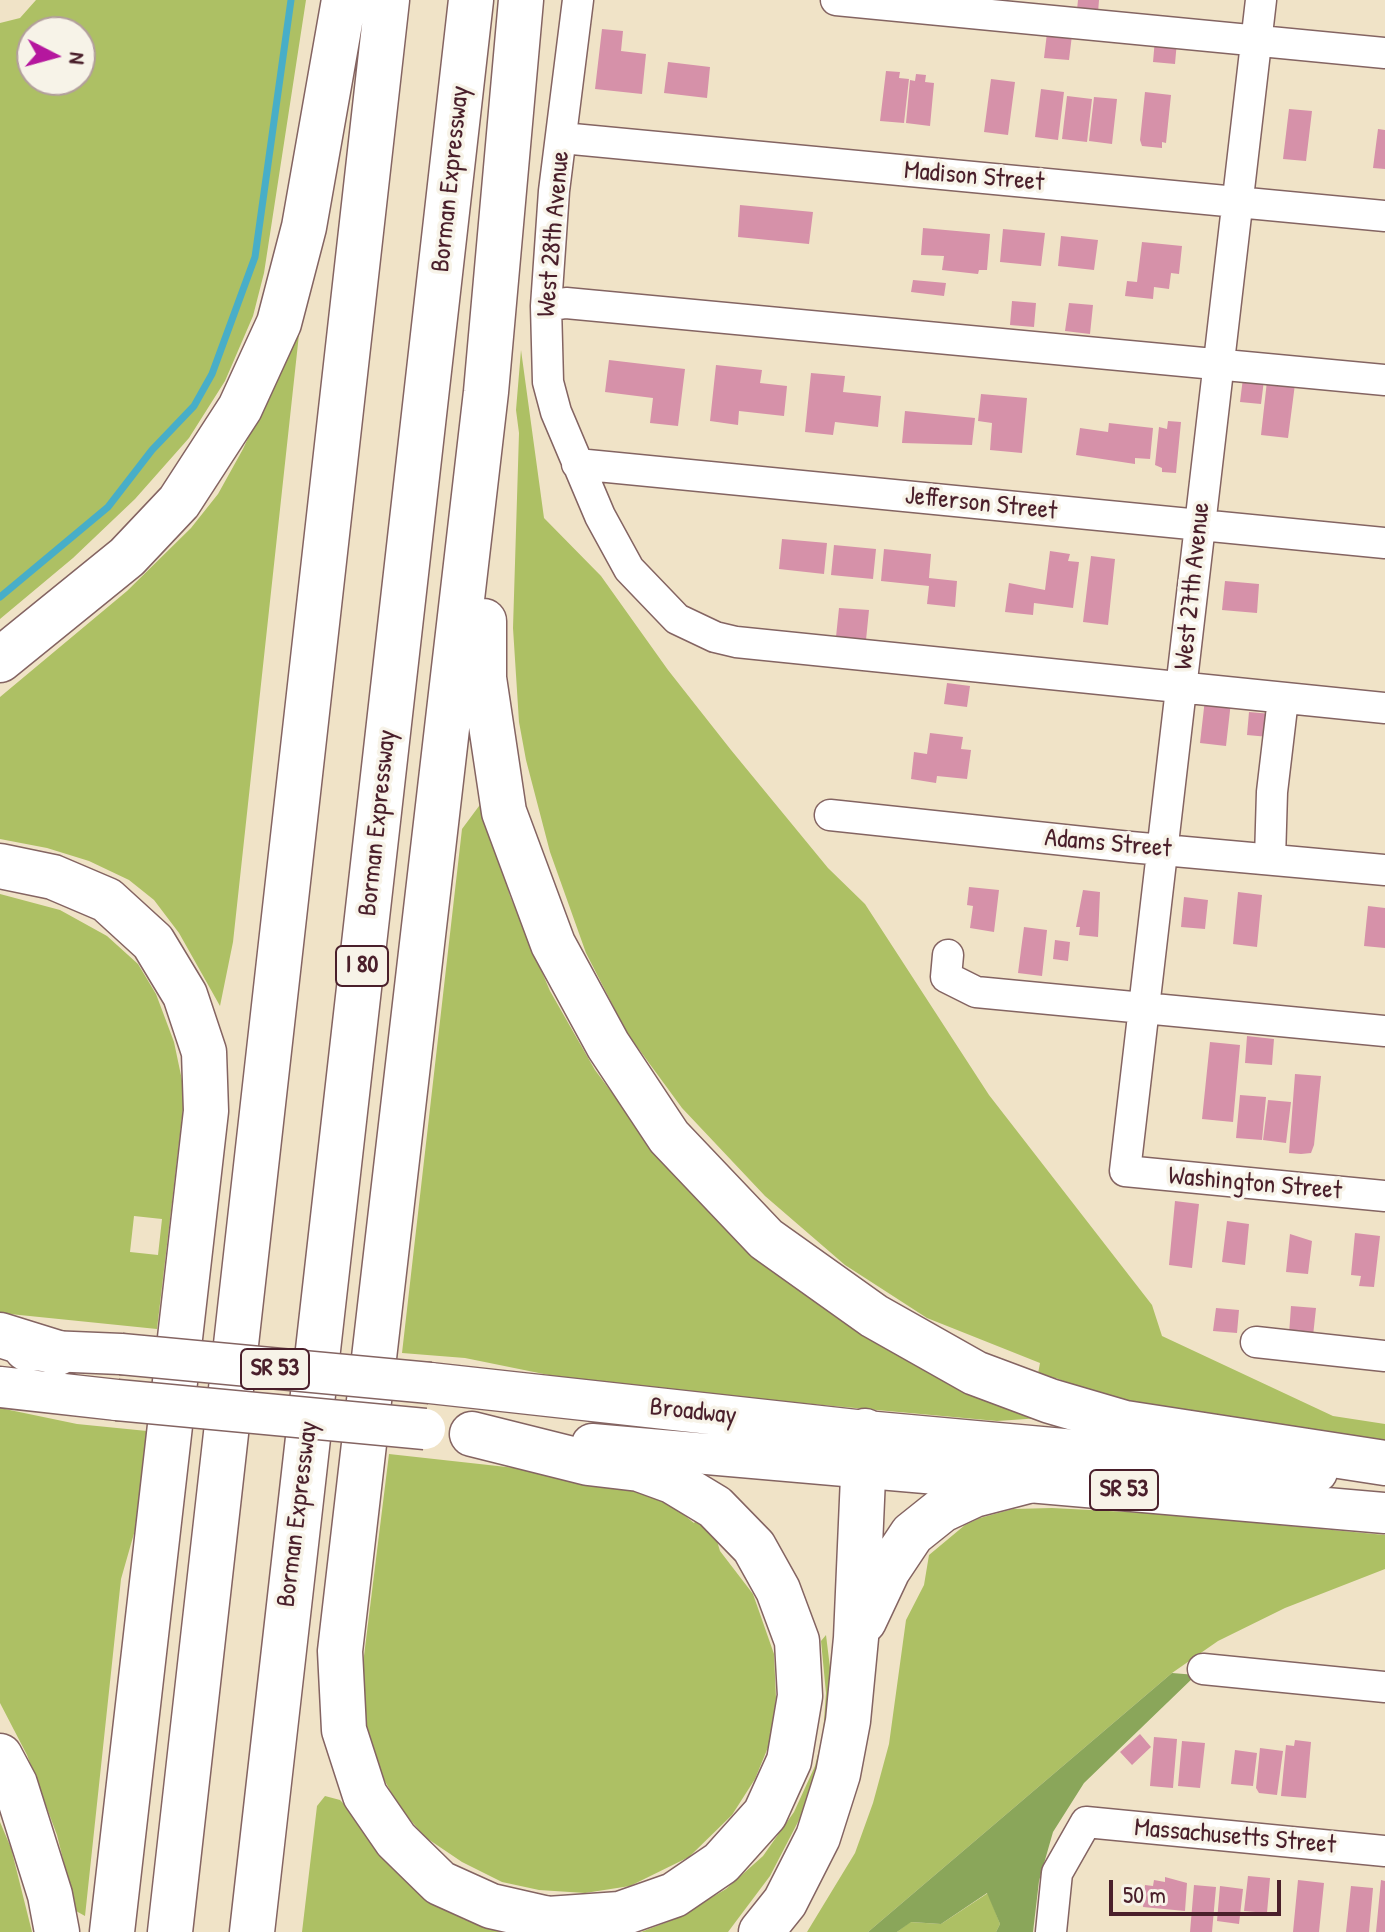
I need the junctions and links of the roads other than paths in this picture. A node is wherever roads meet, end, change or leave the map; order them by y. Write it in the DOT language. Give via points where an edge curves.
graph roads {
  1 [pos="344,0"];
  2 [pos="387,0"];
  3 [pos="471,0"];
  4 [pos="521,0"];
  5 [pos="578,0"];
  6 [pos="836,0"];
  7 [pos="1261,0"];
  8 [pos="1256,41"];
  9 [pos="1385,53"];
  10 [pos="562,138"];
  11 [pos="1237,202"];
  12 [pos="1385,216"];
  13 [pos="546,306"];
  14 [pos="1218,364"];
  15 [pos="1385,380"];
  16 [pos="486,392"];
  17 [pos="577,464"];
  18 [pos="1200,526"];
  19 [pos="1385,543"];
  20 [pos="0,660"];
  21 [pos="1181,690"];
  22 [pos="1283,699"];
  23 [pos="1385,708"];
  24 [pos="830,815"];
  25 [pos="1163,849"];
  26 [pos="1270,859"];
  27 [pos="0,866"];
  28 [pos="1385,870"];
  29 [pos="948,955"];
  30 [pos="1145,1010"];
  31 [pos="1385,1031"];
  32 [pos="1125,1171"];
  33 [pos="1385,1196"];
  34 [pos="0,1335"];
  35 [pos="1256,1342"];
  36 [pos="0,1348"];
  37 [pos="58,1353"];
  38 [pos="1385,1356"];
  39 [pos="0,1387"];
  40 [pos="472,1434"];
  41 [pos="865,1448"];
  42 [pos="1385,1463"];
  43 [pos="1385,1478"];
  44 [pos="1028,1481"];
  45 [pos="1385,1513"];
  46 [pos="856,1638"];
  47 [pos="1203,1669"];
  48 [pos="1385,1687"];
  49 [pos="0,1756"];
  50 [pos="1385,1851"];
  51 [pos="57,1932"];
  52 [pos="112,1932"];
  53 [pos="170,1932"];
  54 [pos="252,1932"];
  55 [pos="761,1932"];
  56 [pos="1051,1932"];
  1 -- 20 [label="highway" via="304,227 279,323 240,408 179,502 127,557"];
  2 -- 53 [label="highway"];
  3 -- 54 [label="highway, Borman Expressway / I 80"];
  4 -- 16 [label="highway"];
  5 -- 10 [label="street, West 28th Avenue"];
  6 -- 8 [label="street"];
  7 -- 8 [label="street, West 27th Avenue"];
  8 -- 9 [label="street"];
  8 -- 11 [label="street, West 27th Avenue"];
  10 -- 11 [label="street, Madison Street"];
  10 -- 13 [label="street, West 28th Avenue"];
  11 -- 12 [label="street, Madison Street"];
  11 -- 14 [label="street, West 27th Avenue"];
  13 -- 14 [label="street" via="566,303"];
  13 -- 17 [label="street, West 28th Avenue" via="548,382"];
  14 -- 15 [label="street"];
  14 -- 18 [label="street, West 27th Avenue"];
  16 -- 40 [label="highway" via="340,1651 344,1730 365,1795 396,1840 440,1883 491,1906 548,1919 620,1914 674,1895 721,1863 765,1814 789,1761 800,1696 798,1655 778,1590 754,1547 715,1507 672,1481 639,1469 588,1463"];
  16 -- 42 [label="highway" via="484,678 504,812 553,944 608,1045 669,1137 766,1239 874,1316 975,1373 1125,1423"];
  17 -- 18 [label="street, Jefferson Street"];
  17 -- 21 [label="street, West 28th Avenue" via="629,569 677,619 715,637"];
  18 -- 19 [label="street, Jefferson Street"];
  18 -- 21 [label="street, West 27th Avenue"];
  21 -- 22 [label="street, West 28th Avenue"];
  21 -- 25 [label="street, West 27th Avenue"];
  22 -- 23 [label="street, West 28th Avenue"];
  22 -- 26 [label="street"];
  24 -- 25 [label="street, Adams Street"];
  25 -- 26 [label="street, Adams Street"];
  25 -- 30 [label="street, West 27th Avenue"];
  26 -- 28 [label="street, Adams Street"];
  27 -- 52 [label="highway" via="53,877 107,900 153,942 185,995 204,1052 206,1111"];
  29 -- 30 [label="street" via="946,977 976,992"];
  30 -- 31 [label="street"];
  30 -- 32 [label="street, West 27th Avenue"];
  32 -- 33 [label="street, Washington Street"];
  34 -- 37 [label="highway"];
  35 -- 38 [label="street"];
  36 -- 37 [label="main road, Broadway / SR 53"];
  37 -- 41 [label="main road, Broadway / SR 53, bridge" via="121,1354 430,1383"];
  39 -- 40 [label="main road, Broadway / SR 53, bridge"];
  40 -- 41 [label="main road, Broadway / SR 53"];
  41 -- 43 [label="main road, Broadway / SR 53"];
  41 -- 44 [label="main road, Broadway / SR 53"];
  41 -- 46 [label="highway"];
  44 -- 45 [label="main road, Broadway / SR 53"];
  44 -- 46 [label="highway" via="963,1500 912,1534 888,1570"];
  46 -- 55 [label="highway" via="848,1721 818,1837 785,1902"];
  47 -- 48 [label="street"];
  49 -- 51 [label="highway" via="15,1784"];
  50 -- 56 [label="street, Massachusetts Street" via="1086,1822 1057,1873"];
}
